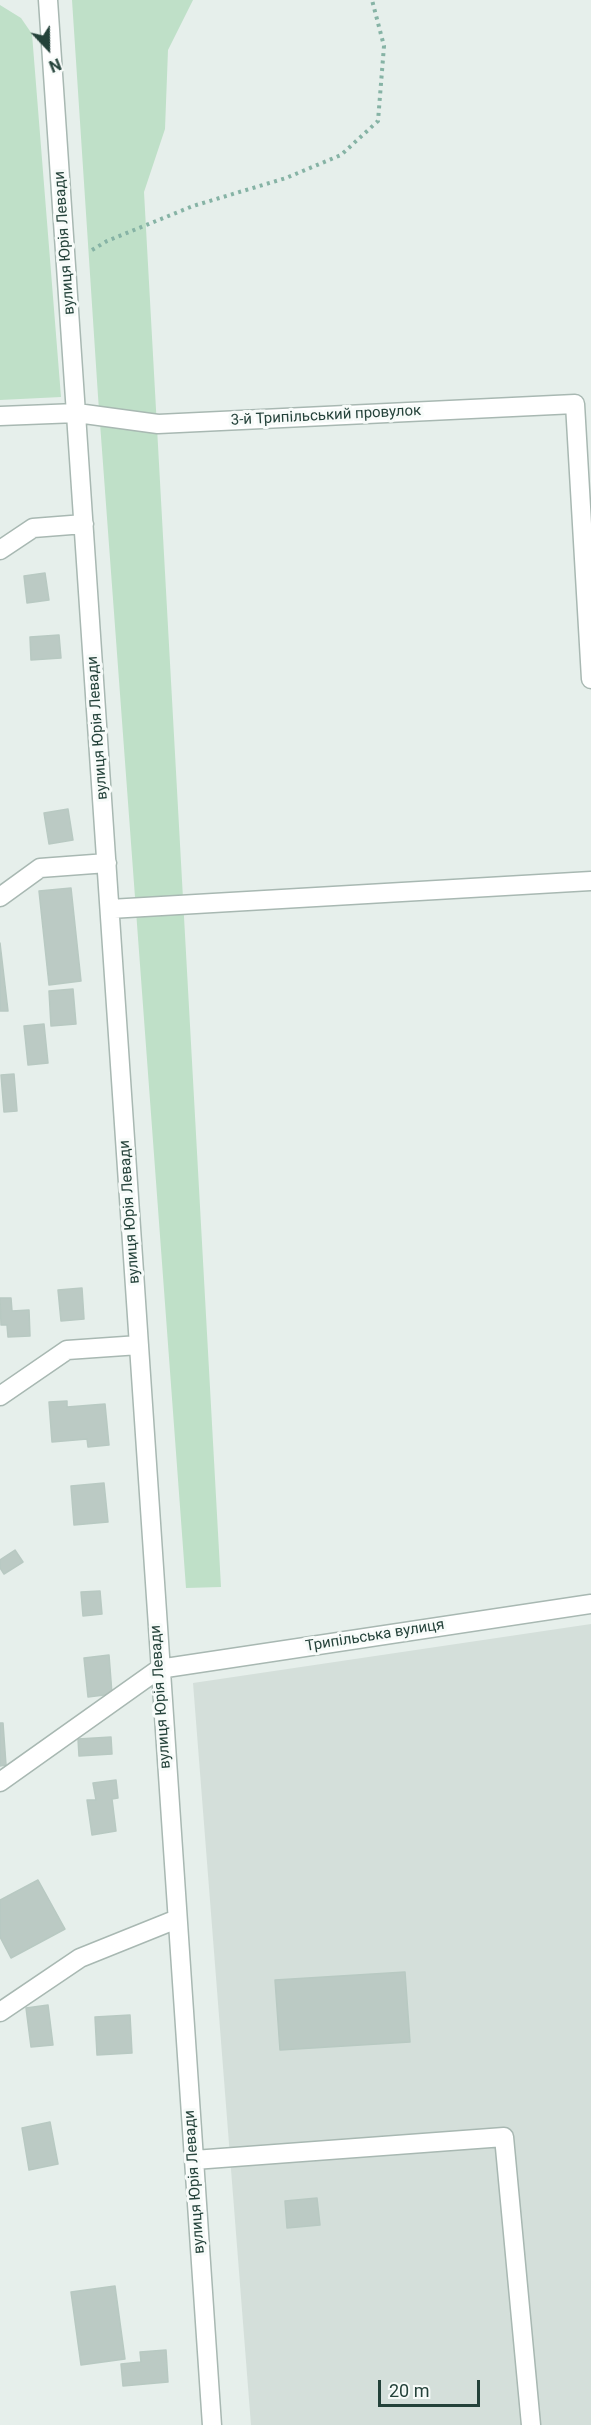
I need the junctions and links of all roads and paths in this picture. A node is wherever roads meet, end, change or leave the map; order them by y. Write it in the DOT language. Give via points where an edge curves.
graph roads {
  1 [pos="48,0"];
  2 [pos="372,0"];
  3 [pos="67,265"];
  4 [pos="77,413"];
  5 [pos="0,416"];
  6 [pos="84,524"];
  7 [pos="0,550"];
  8 [pos="591,679"];
  9 [pos="107,863"];
  10 [pos="591,881"];
  11 [pos="0,897"];
  12 [pos="110,909"];
  13 [pos="139,1345"];
  14 [pos="0,1396"];
  15 [pos="591,1604"];
  16 [pos="159,1669"];
  17 [pos="0,1782"];
  18 [pos="177,1919"];
  19 [pos="0,2012"];
  20 [pos="194,2160"];
  21 [pos="212,2425"];
  22 [pos="531,2425"];
  1 -- 3 [label="street, вулиця Юрія Левади"];
  2 -- 3 [label="path" via="384,46 378,121 341,154 286,178 182,210 107,241"];
  3 -- 4 [label="street, вулиця Юрія Левади"];
  4 -- 5 [label="street, 3-й Трипільський провулок"];
  4 -- 6 [label="street, вулиця Юрія Левади"];
  4 -- 8 [label="street, 3-й Трипільський провулок" via="158,424 575,404"];
  6 -- 7 [label="street" via="33,528"];
  6 -- 9 [label="street, вулиця Юрія Левади"];
  9 -- 11 [label="street" via="40,868"];
  9 -- 12 [label="street, вулиця Юрія Левади"];
  10 -- 12 [label="street"];
  12 -- 13 [label="street, вулиця Юрія Левади"];
  13 -- 14 [label="street" via="67,1350"];
  13 -- 16 [label="street, вулиця Юрія Левади"];
  15 -- 16 [label="street, Трипільська вулиця"];
  16 -- 17 [label="street"];
  16 -- 18 [label="street, вулиця Юрія Левади"];
  18 -- 19 [label="street" via="80,1958"];
  18 -- 20 [label="street, вулиця Юрія Левади"];
  20 -- 21 [label="street, вулиця Юрія Левади"];
  20 -- 22 [label="street" via="504,2137"];
}
